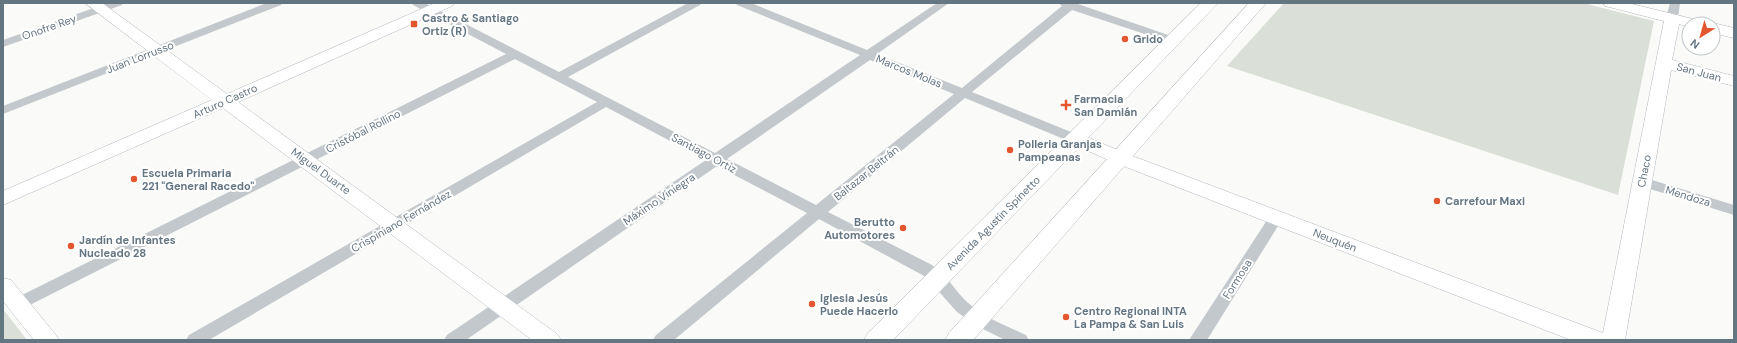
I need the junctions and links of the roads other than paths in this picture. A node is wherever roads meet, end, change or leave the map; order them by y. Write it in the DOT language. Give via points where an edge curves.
graph roads {
  1 [pos="118,3"];
  2 [pos="277,3"];
  3 [pos="447,3"];
  4 [pos="696,3"];
  5 [pos="741,3"];
  6 [pos="944,3"];
  7 [pos="1210,3"];
  8 [pos="1258,3"];
  9 [pos="1610,3"];
  10 [pos="1067,4"];
  11 [pos="96,6"];
  12 [pos="424,7"];
  13 [pos="1674,11"];
  14 [pos="1721,30"];
  15 [pos="1734,33"];
  16 [pos="1173,40"];
  17 [pos="3,44"];
  18 [pos="156,50"];
  19 [pos="516,54"];
  20 [pos="869,55"];
  21 [pos="1664,63"];
  22 [pos="559,77"];
  23 [pos="1734,81"];
  24 [pos="964,93"];
  25 [pos="225,101"];
  26 [pos="606,102"];
  27 [pos="3,110"];
  28 [pos="1076,139"];
  29 [pos="1120,158"];
  30 [pos="716,159"];
  31 [pos="305,160"];
  32 [pos="1642,182"];
  33 [pos="3,199"];
  34 [pos="1734,210"];
  35 [pos="818,212"];
  36 [pos="1276,218"];
  37 [pos="394,225"];
  38 [pos="938,278"];
  39 [pos="3,286"];
  40 [pos="18,304"];
  41 [pos="503,306"];
  42 [pos="977,318"];
  43 [pos="47,340"];
  44 [pos="195,340"];
  45 [pos="452,340"];
  46 [pos="549,340"];
  47 [pos="662,340"];
  48 [pos="877,340"];
  49 [pos="958,340"];
  50 [pos="1020,340"];
  51 [pos="1198,340"];
  52 [pos="1595,340"];
  53 [pos="1613,340"];
  1 -- 11 [label="street, Onofre Rey"];
  2 -- 18 [label="street, Juan Lorrusso"];
  3 -- 12 [label="street, Arturo Castro"];
  4 -- 22 [label="street"];
  5 -- 20 [label="street, Marcos Molas"];
  6 -- 20 [label="street, Máximo Viniegra"];
  7 -- 16 [label="main road, Avenida Agustín Spinetto"];
  8 -- 29 [label="main road"];
  9 -- 13 [label="street"];
  10 -- 16 [label="street"];
  10 -- 24 [label="street, Baltazar Beltrán"];
  11 -- 17 [label="street, Onofre Rey"];
  11 -- 18 [label="street, Miguel Duarte"];
  12 -- 19 [label="street, Santiago Ortiz"];
  12 -- 25 [label="street, Arturo Castro"];
  13 -- 21 [label="street, Chaco"];
  14 -- 15 [label="street"];
  16 -- 28 [label="main road, Avenida Agustín Spinetto"];
  18 -- 25 [label="street, Miguel Duarte"];
  18 -- 27 [label="street, Juan Lorrusso"];
  19 -- 22 [label="street, Santiago Ortiz"];
  19 -- 31 [label="street, Cristóbal Rollino"];
  20 -- 24 [label="street, Marcos Molas"];
  20 -- 30 [label="street, Máximo Viniegra"];
  21 -- 23 [label="street, San Juan"];
  21 -- 32 [label="street, Chaco"];
  22 -- 26 [label="street, Santiago Ortiz"];
  24 -- 28 [label="street, Marcos Molas"];
  24 -- 35 [label="street, Baltazar Beltrán"];
  25 -- 31 [label="street, Miguel Duarte"];
  25 -- 33 [label="street, Arturo Castro"];
  26 -- 30 [label="street, Santiago Ortiz"];
  26 -- 37 [label="street, Crispiniano Fernández"];
  28 -- 29 [label="street, Neuquén"];
  28 -- 38 [label="main road, Avenida Agustín Spinetto"];
  29 -- 36 [label="street, Neuquén"];
  29 -- 42 [label="main road"];
  30 -- 35 [label="street, Santiago Ortiz"];
  30 -- 41 [label="street, Máximo Viniegra"];
  31 -- 37 [label="street, Miguel Duarte"];
  31 -- 40 [label="street, Cristóbal Rollino"];
  32 -- 34 [label="street, Mendoza"];
  32 -- 53 [label="street, Chaco"];
  35 -- 38 [label="street, Santiago Ortiz" via="926,269"];
  35 -- 47 [label="street, Baltazar Beltrán"];
  36 -- 51 [label="street, Formosa"];
  36 -- 52 [label="street, Neuquén"];
  37 -- 41 [label="street, Miguel Duarte"];
  37 -- 44 [label="street, Crispiniano Fernández"];
  38 -- 42 [label="street, Santiago Ortiz" via="957,302"];
  38 -- 48 [label="main road, Avenida Agustín Spinetto"];
  39 -- 40 [label="street"];
  40 -- 43 [label="street"];
  41 -- 45 [label="street, Máximo Viniegra"];
  41 -- 46 [label="street, Miguel Duarte"];
  42 -- 49 [label="main road"];
  42 -- 50 [label="street, Santiago Ortiz"];
}
